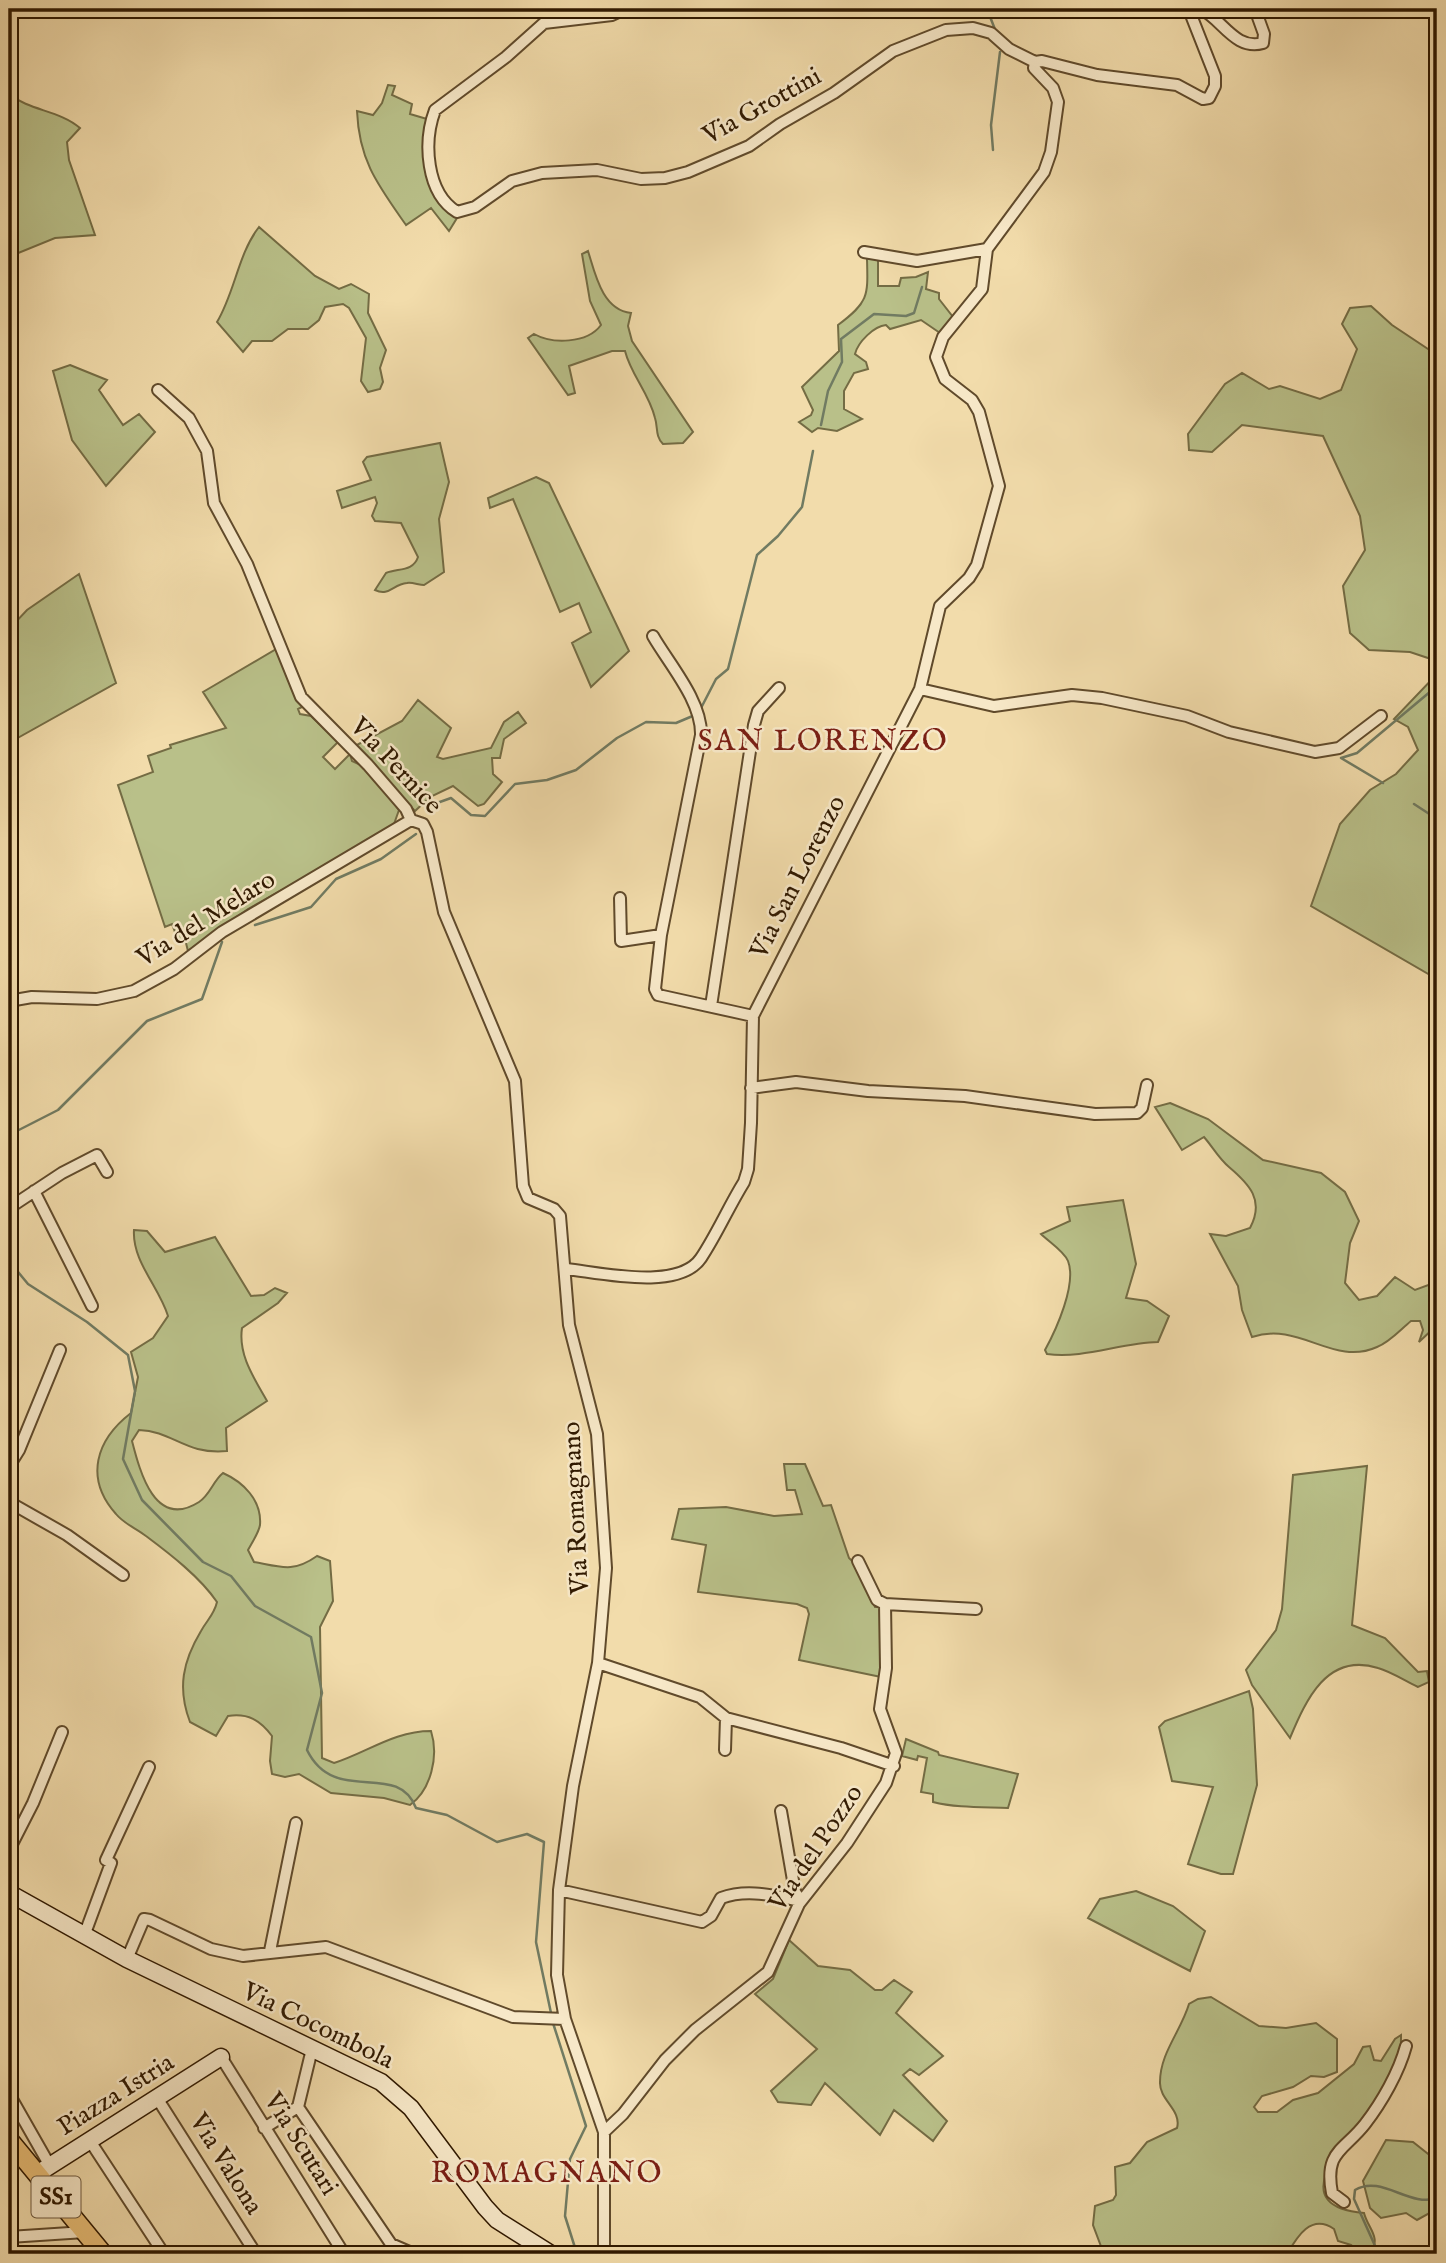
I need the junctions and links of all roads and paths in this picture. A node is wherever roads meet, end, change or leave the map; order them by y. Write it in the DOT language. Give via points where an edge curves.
graph roads {
  1 [pos="625,9"];
  2 [pos="1194,9"];
  3 [pos="1201,9"];
  4 [pos="1255,9"];
  5 [pos="1035,62"];
  6 [pos="987,249"];
  7 [pos="864,252"];
  8 [pos="158,390"];
  9 [pos="653,636"];
  10 [pos="779,688"];
  11 [pos="920,689"];
  12 [pos="1381,716"];
  13 [pos="414,820"];
  14 [pos="620,898"];
  15 [pos="661,935"];
  16 [pos="9,1001"];
  17 [pos="710,1006"];
  18 [pos="753,1016"];
  19 [pos="1147,1085"];
  20 [pos="751,1088"];
  21 [pos="107,1172"];
  22 [pos="34,1191"];
  23 [pos="9,1208"];
  24 [pos="567,1269"];
  25 [pos="92,1306"];
  26 [pos="60,1350"];
  27 [pos="9,1466"];
  28 [pos="9,1502"];
  29 [pos="858,1561"];
  30 [pos="123,1575"];
  31 [pos="885,1604"];
  32 [pos="976,1609"];
  33 [pos="598,1663"];
  34 [pos="726,1718"];
  35 [pos="62,1732"];
  36 [pos="726,1750"];
  37 [pos="894,1766"];
  38 [pos="149,1767"];
  39 [pos="781,1811"];
  40 [pos="296,1824"];
  41 [pos="9,1850"];
  42 [pos="559,1890"];
  43 [pos="9,1893"];
  44 [pos="801,1901"];
  45 [pos="84,1936"];
  46 [pos="270,1951"];
  47 [pos="127,1959"];
  48 [pos="557,2018"];
  49 [pos="1406,2046"];
  50 [pos="312,2049"];
  51 [pos="221,2057"];
  52 [pos="9,2094"];
  53 [pos="157,2098"];
  54 [pos="298,2107"];
  55 [pos="264,2128"];
  56 [pos="604,2132"];
  57 [pos="9,2140"];
  58 [pos="90,2141"];
  59 [pos="43,2170"];
  60 [pos="1344,2202"];
  61 [pos="85,2232"];
  62 [pos="9,2237"];
  63 [pos="103,2254"];
  64 [pos="164,2254"];
  65 [pos="256,2254"];
  66 [pos="344,2254"];
  67 [pos="415,2254"];
  68 [pos="551,2254"];
  69 [pos="604,2254"];
  1 -- 5 [label="street, Via Grottini" via="612,15 544,23 435,110 429,151 432,178 444,204 457,212 475,207 512,181 556,171 597,170 641,179 688,172 749,146 893,51 946,30 973,28 991,33"];
  2 -- 5 [label="street" via="1191,15 1215,76 1209,98 1177,85"];
  3 -- 4 [label="street" via="1237,39 1255,46 1263,43 1264,34"];
  5 -- 6 [label="street, Via San Lorenzo" via="1034,68 1053,88 1058,102 1051,152 1044,172"];
  6 -- 7 [label="street" via="917,261"];
  6 -- 11 [label="street, Via San Lorenzo" via="982,289 943,337 936,357 945,379 972,400 979,412 999,486 977,565 940,606"];
  8 -- 13 [label="street, Via Pernice" via="189,418 207,451 214,503 247,564 301,697"];
  9 -- 15 [label="street" via="701,723"];
  10 -- 17 [label="street" via="758,711 754,725"];
  11 -- 12 [label="street" via="993,706 1072,695 1102,698 1315,752 1339,748"];
  11 -- 18 [label="street, Via San Lorenzo"];
  13 -- 16 [label="street, Via del Melaro" via="244,918 174,969 134,991 97,999"];
  13 -- 24 [label="street, Via Pernice" via="428,832 444,912 515,1081 523,1186 528,1198 560,1216"];
  14 -- 15 [label="street" via="621,941"];
  15 -- 17 [label="street" via="658,995"];
  17 -- 18 [label="street"];
  18 -- 20 [label="street, Via San Lorenzo"];
  19 -- 20 [label="street" via="1137,1113 1095,1114 965,1096 796,1082"];
  20 -- 24 [label="street, Via San Lorenzo" via="744,1182 692,1268 676,1276 655,1277"];
  21 -- 22 [label="street" via="97,1155"];
  22 -- 23 [label="street"];
  22 -- 25 [label="street"];
  24 -- 33 [label="street, Via Romagnano" via="569,1325 594,1414 599,1459 606,1568"];
  26 -- 27 [label="street"];
  28 -- 30 [label="street"];
  29 -- 31 [label="street" via="877,1600"];
  31 -- 32 [label="street"];
  31 -- 37 [label="street, Via del Pozzo" via="886,1668 880,1709 896,1753"];
  33 -- 34 [label="street" via="700,1697"];
  33 -- 42 [label="street, Via Romagnano" via="573,1786"];
  34 -- 36 [label="street"];
  34 -- 37 [label="street"];
  35 -- 41 [label="street"];
  37 -- 44 [label="street, Via del Pozzo" via="847,1843"];
  38 -- 45 [label="street" via="106,1860 111,1863"];
  39 -- 44 [label="street" via="795,1892"];
  40 -- 46 [label="street, Via Cocombola"];
  42 -- 44 [label="street" via="702,1922 721,1898 747,1891"];
  42 -- 48 [label="street, Via Romagnano"];
  43 -- 45 [label="street, Via Cocombola"];
  44 -- 56 [label="street, Via del Pozzo" via="768,1972 695,2030"];
  45 -- 47 [label="street, Via Cocombola"];
  46 -- 47 [label="street, Via Cocombola" via="243,1956 211,1949 144,1919"];
  46 -- 48 [label="street, Via Cocombola" via="326,1947 513,2017"];
  47 -- 50 [label="street, Via Cocombola"];
  48 -- 56 [label="street, Via Romagnano"];
  49 -- 60 [label="street" via="1364,2125 1334,2154 1332,2193"];
  50 -- 54 [label="street"];
  50 -- 68 [label="street, Via Cocombola" via="371,2077 400,2097 497,2220"];
  51 -- 53 [label="street, Piazza Istria"];
  51 -- 55 [label="street, Via Scutari"];
  52 -- 59 [label="street"];
  53 -- 58 [label="street, Piazza Istria"];
  53 -- 65 [label="street, Via Valona"];
  54 -- 55 [label="street"];
  54 -- 67 [label="street" via="391,2244"];
  55 -- 66 [label="street, Via Scutari"];
  56 -- 69 [label="street, Via Romagnano"];
  57 -- 59 [label="main road, SS1"];
  58 -- 59 [label="street, Piazza Istria"];
  58 -- 64 [label="street"];
  59 -- 61 [label="main road, SS1"];
  61 -- 62 [label="street"];
  61 -- 63 [label="main road, SS1"];
}
